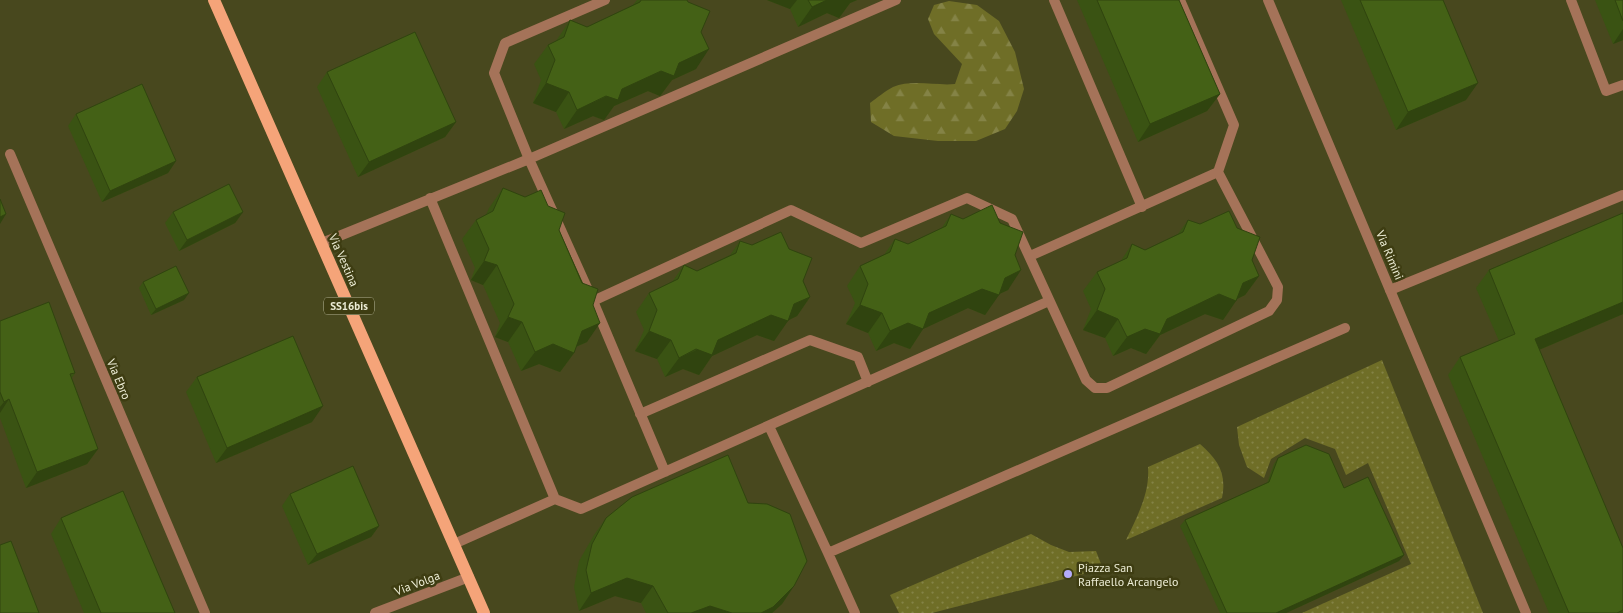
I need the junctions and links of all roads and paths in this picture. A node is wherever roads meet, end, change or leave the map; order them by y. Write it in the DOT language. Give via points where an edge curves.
graph roads {
  1 [pos="214,0"];
  2 [pos="605,0"];
  3 [pos="896,0"];
  4 [pos="1054,0"];
  5 [pos="1180,0"];
  6 [pos="1268,0"];
  7 [pos="1571,0"];
  8 [pos="1623,85"];
  9 [pos="10,154"];
  10 [pos="529,159"];
  11 [pos="1218,172"];
  12 [pos="1623,195"];
  13 [pos="430,198"];
  14 [pos="1142,207"];
  15 [pos="322,244"];
  16 [pos="1030,256"];
  17 [pos="1390,290"];
  18 [pos="593,300"];
  19 [pos="1049,301"];
  20 [pos="1345,328"];
  21 [pos="868,382"];
  22 [pos="640,414"];
  23 [pos="769,426"];
  24 [pos="664,472"];
  25 [pos="555,499"];
  26 [pos="454,544"];
  27 [pos="828,553"];
  28 [pos="468,577"];
  29 [pos="205,613"];
  30 [pos="375,613"];
  31 [pos="484,613"];
  32 [pos="855,613"];
  33 [pos="1526,613"];
  1 -- 15 [label="main road, Via Vestina / SS16bis"];
  2 -- 10 [label="street" via="505,43 494,73"];
  3 -- 10 [label="street"];
  4 -- 14 [label="street"];
  5 -- 11 [label="street" via="1234,124"];
  6 -- 17 [label="street, Via Rimini"];
  7 -- 8 [label="street" via="1606,92"];
  9 -- 29 [label="street, Via Ebro"];
  10 -- 13 [label="street"];
  10 -- 18 [label="street"];
  11 -- 14 [label="street"];
  11 -- 19 [label="street" via="1278,287 1277,300 1269,311 1101,389 1086,380"];
  12 -- 17 [label="street, Via Rimini"];
  13 -- 15 [label="street"];
  13 -- 25 [label="street"];
  14 -- 16 [label="street"];
  15 -- 26 [label="main road, Via Vestina / SS16bis"];
  16 -- 18 [label="street" via="1012,219 967,198 861,243 791,210"];
  16 -- 19 [label="street"];
  17 -- 33 [label="street"];
  18 -- 22 [label="street"];
  19 -- 21 [label="street"];
  20 -- 27 [label="street"];
  21 -- 22 [label="street" via="858,357 810,340"];
  21 -- 23 [label="street"];
  22 -- 24 [label="street"];
  23 -- 24 [label="street"];
  23 -- 27 [label="street"];
  24 -- 25 [label="street" via="581,509"];
  25 -- 26 [label="street"];
  26 -- 28 [label="main road, Via Vestina / SS16bis"];
  27 -- 32 [label="street"];
  28 -- 30 [label="street, Via Volga"];
  28 -- 31 [label="main road, Via Vestina / SS16bis"];
}
